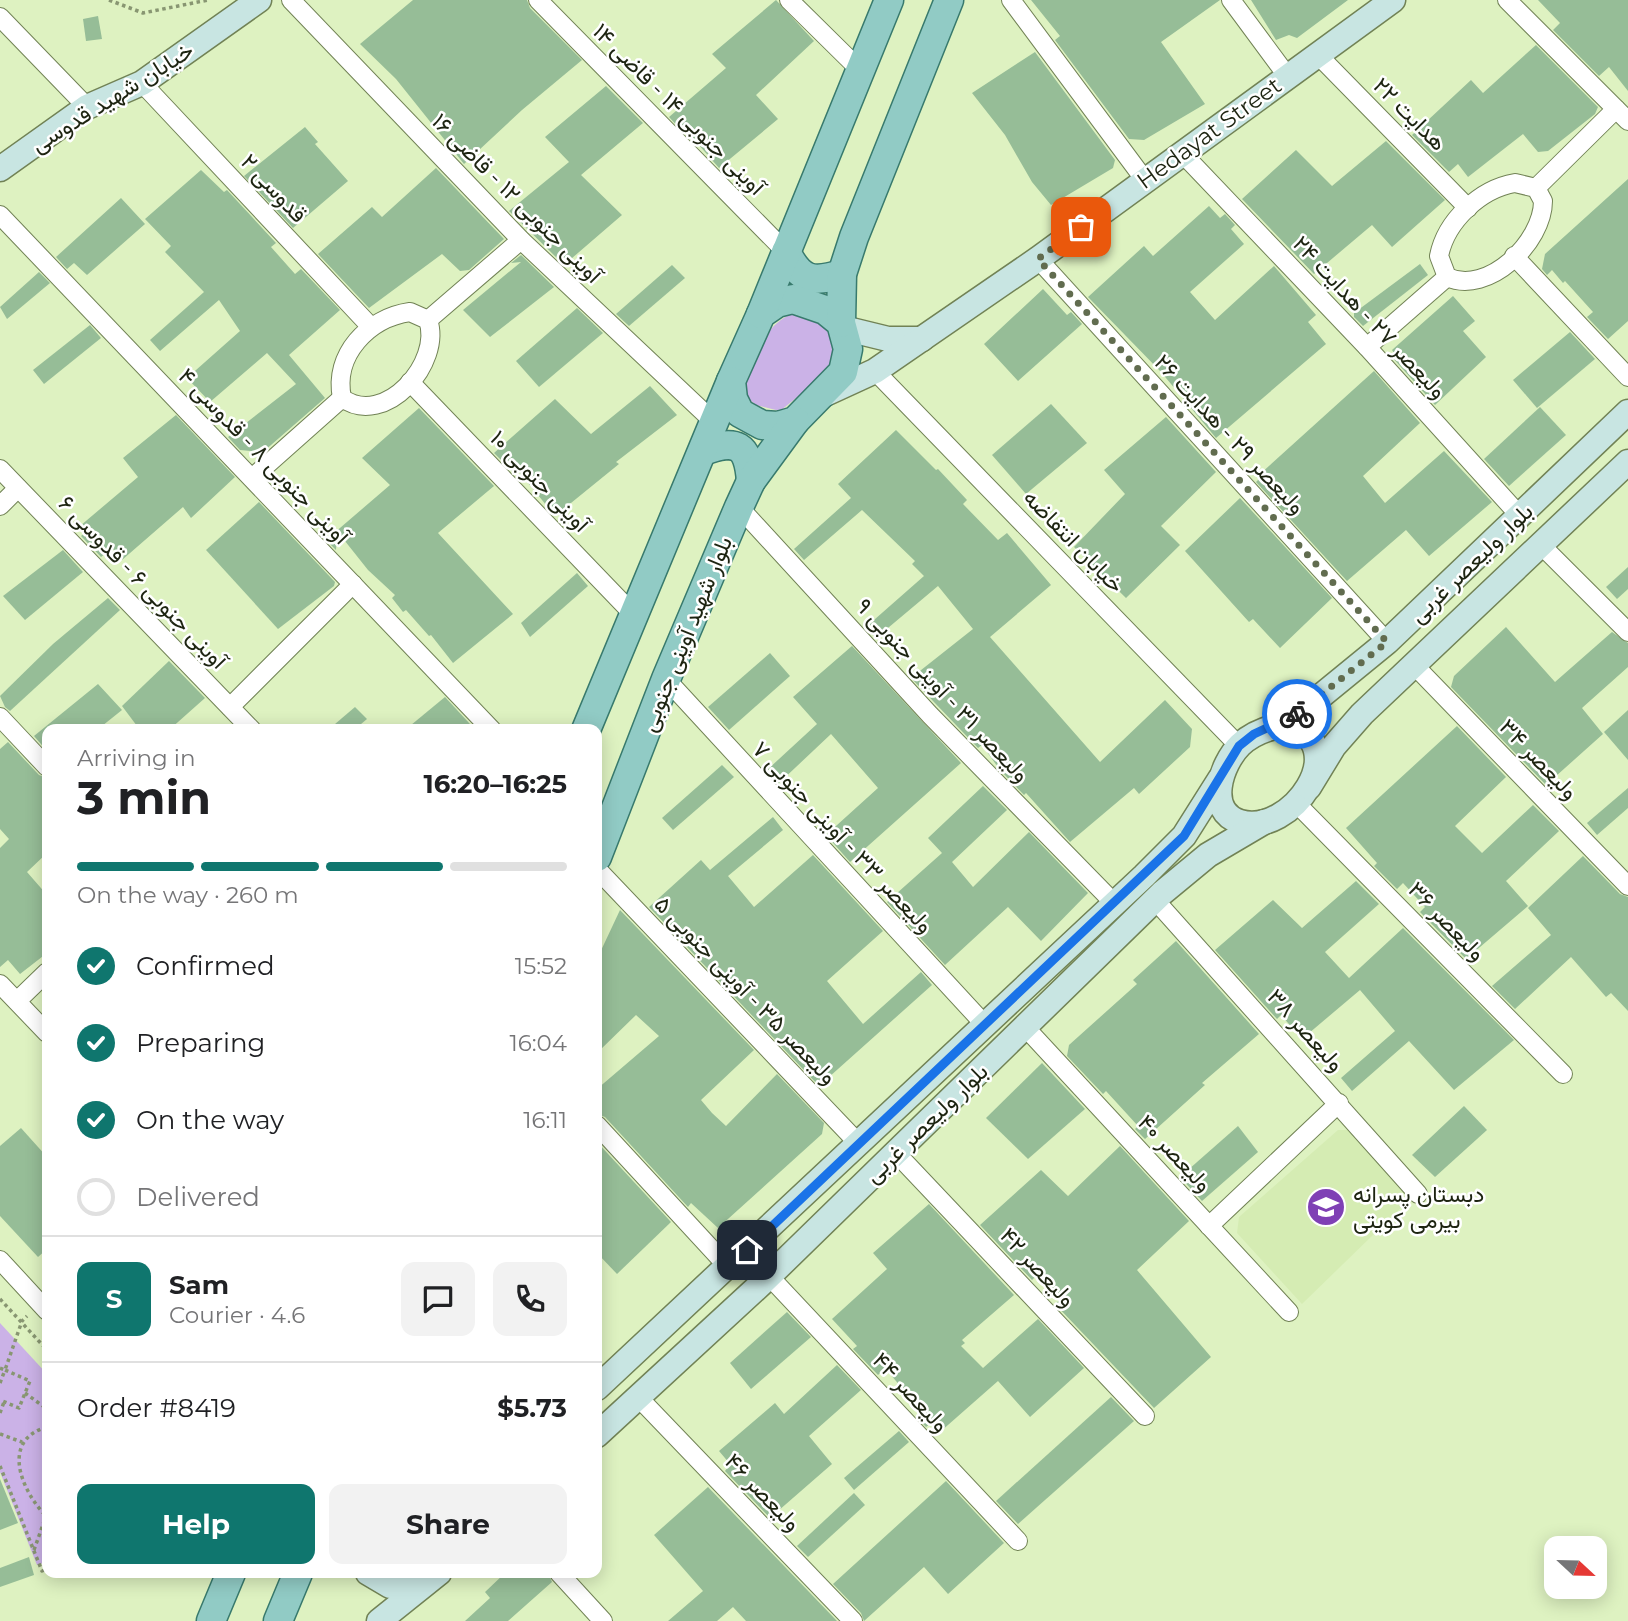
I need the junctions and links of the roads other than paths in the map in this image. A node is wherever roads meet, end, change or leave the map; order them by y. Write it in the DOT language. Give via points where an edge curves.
graph roads {
  1 [pos="259,0"];
  2 [pos="291,0"];
  3 [pos="538,0"];
  4 [pos="789,0"];
  5 [pos="889,0"];
  6 [pos="949,0"];
  7 [pos="1010,0"];
  8 [pos="1231,0"];
  9 [pos="1393,0"];
  10 [pos="1507,0"];
  11 [pos="0,17"];
  12 [pos="1318,55"];
  13 [pos="860,71"];
  14 [pos="1288,76"];
  15 [pos="142,83"];
  16 [pos="87,107"];
  17 [pos="1622,115"];
  18 [pos="1182,153"];
  19 [pos="0,169"];
  20 [pos="1144,179"];
  21 [pos="1536,188"];
  22 [pos="1468,208"];
  23 [pos="0,215"];
  24 [pos="521,240"];
  25 [pos="786,253"];
  26 [pos="1514,256"];
  27 [pos="1038,259"];
  28 [pos="842,274"];
  29 [pos="1447,277"];
  30 [pos="761,314"];
  31 [pos="428,320"];
  32 [pos="842,325"];
  33 [pos="371,327"];
  34 [pos="922,339"];
  35 [pos="1367,347"];
  36 [pos="875,371"];
  37 [pos="1628,377"];
  38 [pos="731,381"];
  39 [pos="410,382"];
  40 [pos="819,397"];
  41 [pos="342,398"];
  42 [pos="1628,412"];
  43 [pos="795,421"];
  44 [pos="715,423"];
  45 [pos="703,451"];
  46 [pos="1628,462"];
  47 [pos="0,469"];
  48 [pos="252,478"];
  49 [pos="751,481"];
  50 [pos="18,488"];
  51 [pos="0,506"];
  52 [pos="739,507"];
  53 [pos="1520,516"];
  54 [pos="1540,544"];
  55 [pos="353,584"];
  56 [pos="634,615"];
  57 [pos="1628,632"];
  58 [pos="1387,642"];
  59 [pos="1414,665"];
  60 [pos="666,679"];
  61 [pos="230,707"];
  62 [pos="0,717"];
  63 [pos="246,724"];
  64 [pos="486,724"];
  65 [pos="589,724"];
  66 [pos="1272,726"];
  67 [pos="1239,746"];
  68 [pos="42,762"];
  69 [pos="1220,779"];
  70 [pos="1302,795"];
  71 [pos="1264,822"];
  72 [pos="602,844"];
  73 [pos="602,874"];
  74 [pos="1628,886"];
  75 [pos="1155,900"];
  76 [pos="1115,904"];
  77 [pos="42,977"];
  78 [pos="0,984"];
  79 [pos="17,1001"];
  80 [pos="986,1026"];
  81 [pos="1025,1027"];
  82 [pos="42,1028"];
  83 [pos="1563,1074"];
  84 [pos="1339,1103"];
  85 [pos="602,1130"];
  86 [pos="860,1145"];
  87 [pos="896,1153"];
  88 [pos="1418,1194"];
  89 [pos="1209,1226"];
  90 [pos="0,1260"];
  91 [pos="729,1268"];
  92 [pos="769,1276"];
  93 [pos="42,1305"];
  94 [pos="1289,1312"];
  95 [pos="602,1380"];
  96 [pos="638,1397"];
  97 [pos="1145,1416"];
  98 [pos="602,1430"];
  99 [pos="1018,1541"];
  100 [pos="228,1578"];
  101 [pos="296,1578"];
  102 [pos="376,1578"];
  103 [pos="413,1578"];
  104 [pos="433,1578"];
  105 [pos="564,1578"];
  106 [pos="206,1617"];
  107 [pos="278,1621"];
  108 [pos="379,1621"];
  109 [pos="603,1621"];
  110 [pos="853,1621"];
  1 -- 15 [label="main road, خیابان شهید قدوسی"];
  2 -- 24 [label="street, آوینی جنوبی ۱۲ - قاضی ۱۶"];
  3 -- 25 [label="street, آوینی جنوبی ۱۴ - قاضی ۱۴"];
  4 -- 13 [label="street"];
  5 -- 13 [label="main road"];
  6 -- 28 [label="main road"];
  7 -- 20 [label="street"];
  8 -- 14 [label="street"];
  9 -- 12 [label="main road, Hedayat Street"];
  10 -- 17 [label="street"];
  11 -- 16 [label="street"];
  12 -- 14 [label="main road, Hedayat Street"];
  12 -- 22 [label="street, هدایت ۲۲"];
  13 -- 25 [label="main road"];
  14 -- 18 [label="main road, Hedayat Street"];
  15 -- 16 [label="main road, خیابان شهید قدوسی"];
  15 -- 33 [label="street, قدوسی ۲"];
  16 -- 19 [label="main road, خیابان شهید قدوسی"];
  17 -- 21 [label="street"];
  18 -- 20 [label="main road, Hedayat Street"];
  18 -- 35 [label="street, ولیعصر ۲۷ - هدایت ۲۴"];
  20 -- 27 [label="main road, Hedayat Street"];
  21 -- 22 [label="street" via="1501,185"];
  21 -- 26 [label="street" via="1543,201 1539,225"];
  22 -- 29 [label="street" via="1441,245 1441,266"];
  23 -- 48 [label="street, آوینی جنوبی ۸ - قدوسی ۴"];
  24 -- 31 [label="street"];
  24 -- 44 [label="street, آوینی جنوبی ۱۲ - قاضی ۱۶"];
  25 -- 28 [label="main road" via="796,271 811,279"];
  25 -- 30 [label="main road"];
  26 -- 29 [label="street" via="1481,280 1458,282"];
  26 -- 37 [label="street"];
  27 -- 34 [label="main road, Hedayat Street"];
  27 -- 58 [label="street, ولیعصر ۲۹ - هدایت ۲۶"];
  28 -- 32 [label="main road"];
  29 -- 35 [label="street"];
  30 -- 32 [label="main road" via="793,299 825,310"];
  30 -- 38 [label="main road"];
  31 -- 33 [label="street" via="410,312 391,315"];
  31 -- 39 [label="street" via="433,334 430,349"];
  32 -- 34 [label="main road" via="888,339"];
  32 -- 40 [label="main road" via="849,349 843,372"];
  33 -- 41 [label="street" via="345,359 338,381"];
  34 -- 36 [label="main road, Hedayat Street"];
  35 -- 53 [label="street, ولیعصر ۲۷ - هدایت ۲۴"];
  36 -- 40 [label="main road, Hedayat Street"];
  36 -- 67 [label="street, خیابان انتفاضه"];
  38 -- 43 [label="main road" via="733,399 750,420 778,426"];
  38 -- 44 [label="main road"];
  39 -- 41 [label="street" via="375,406 351,405"];
  39 -- 56 [label="street, آوینی جنوبی ۱۰"];
  40 -- 43 [label="main road"];
  41 -- 48 [label="street"];
  42 -- 53 [label="main road, بلوار ولیعصر غربی"];
  43 -- 49 [label="main road, بلوار شهید آوینی جنوبی"];
  44 -- 45 [label="main road"];
  45 -- 49 [label="main road" via="735,444 746,453"];
  45 -- 56 [label="main road"];
  46 -- 54 [label="main road, بلوار ولیعصر غربی"];
  47 -- 50 [label="street, آوینی جنوبی ۶ - قدوسی ۶"];
  48 -- 55 [label="street, آوینی جنوبی ۸ - قدوسی ۴"];
  49 -- 52 [label="main road, بلوار شهید آوینی جنوبی"];
  50 -- 51 [label="street"];
  50 -- 61 [label="street, آوینی جنوبی ۶ - قدوسی ۶"];
  52 -- 60 [label="main road, بلوار شهید آوینی جنوبی"];
  52 -- 76 [label="street, ولیعصر ۳۱ - آوینی جنوبی ۹" via="930,715"];
  53 -- 58 [label="main road, بلوار ولیعصر غربی"];
  54 -- 57 [label="street"];
  54 -- 59 [label="main road, بلوار ولیعصر غربی"];
  55 -- 61 [label="street"];
  55 -- 64 [label="street, آوینی جنوبی ۸ - قدوسی ۴"];
  56 -- 65 [label="main road"];
  58 -- 66 [label="main road, بلوار ولیعصر غربی" via="1305,709"];
  59 -- 70 [label="main road, بلوار ولیعصر غربی" via="1354,722"];
  59 -- 74 [label="street, ولیعصر ۳۴"];
  60 -- 72 [label="main road, بلوار شهید آوینی جنوبی"];
  60 -- 80 [label="street, ولیعصر ۳۳ - آوینی جنوبی ۷"];
  61 -- 63 [label="street, آوینی جنوبی ۶ - قدوسی ۶"];
  62 -- 68 [label="street"];
  66 -- 67 [label="main road"];
  66 -- 70 [label="main road" via="1288,724 1312,738 1316,770"];
  67 -- 69 [label="main road"];
  69 -- 71 [label="main road" via="1219,796 1233,820"];
  69 -- 76 [label="main road, بلوار ولیعصر غربی" via="1184,836"];
  70 -- 71 [label="main road" via="1281,815"];
  70 -- 83 [label="street, ولیعصر ۳۶"];
  71 -- 75 [label="main road, بلوار ولیعصر غربی" via="1208,855"];
  73 -- 86 [label="street, ولیعصر ۳۵ - آوینی جنوبی ۵"];
  75 -- 81 [label="main road, بلوار ولیعصر غربی"];
  75 -- 84 [label="street, ولیعصر ۳۸"];
  76 -- 80 [label="main road, بلوار ولیعصر غربی"];
  77 -- 79 [label="street"];
  78 -- 79 [label="street"];
  79 -- 82 [label="street"];
  80 -- 86 [label="main road, بلوار ولیعصر غربی"];
  81 -- 87 [label="main road, بلوار ولیعصر غربی"];
  81 -- 89 [label="street, ولیعصر ۴۰"];
  84 -- 88 [label="street, ولیعصر ۳۸"];
  84 -- 89 [label="street"];
  85 -- 91 [label="street"];
  86 -- 91 [label="main road, بلوار ولیعصر غربی"];
  87 -- 92 [label="main road, بلوار ولیعصر غربی"];
  87 -- 97 [label="street, ولیعصر ۴۲"];
  89 -- 94 [label="street, ولیعصر ۴۰"];
  90 -- 93 [label="street"];
  91 -- 95 [label="main road, بلوار ولیعصر غربی"];
  92 -- 96 [label="main road, بلوار ولیعصر غربی"];
  92 -- 99 [label="street, ولیعصر ۴۴"];
  96 -- 98 [label="main road, بلوار ولیعصر غربی"];
  96 -- 110 [label="street, ولیعصر ۴۶"];
  100 -- 106 [label="main road"];
  101 -- 107 [label="main road"];
  102 -- 103 [label="main road" via="390,1586"];
  104 -- 108 [label="main road"];
  105 -- 109 [label="street"];
}
